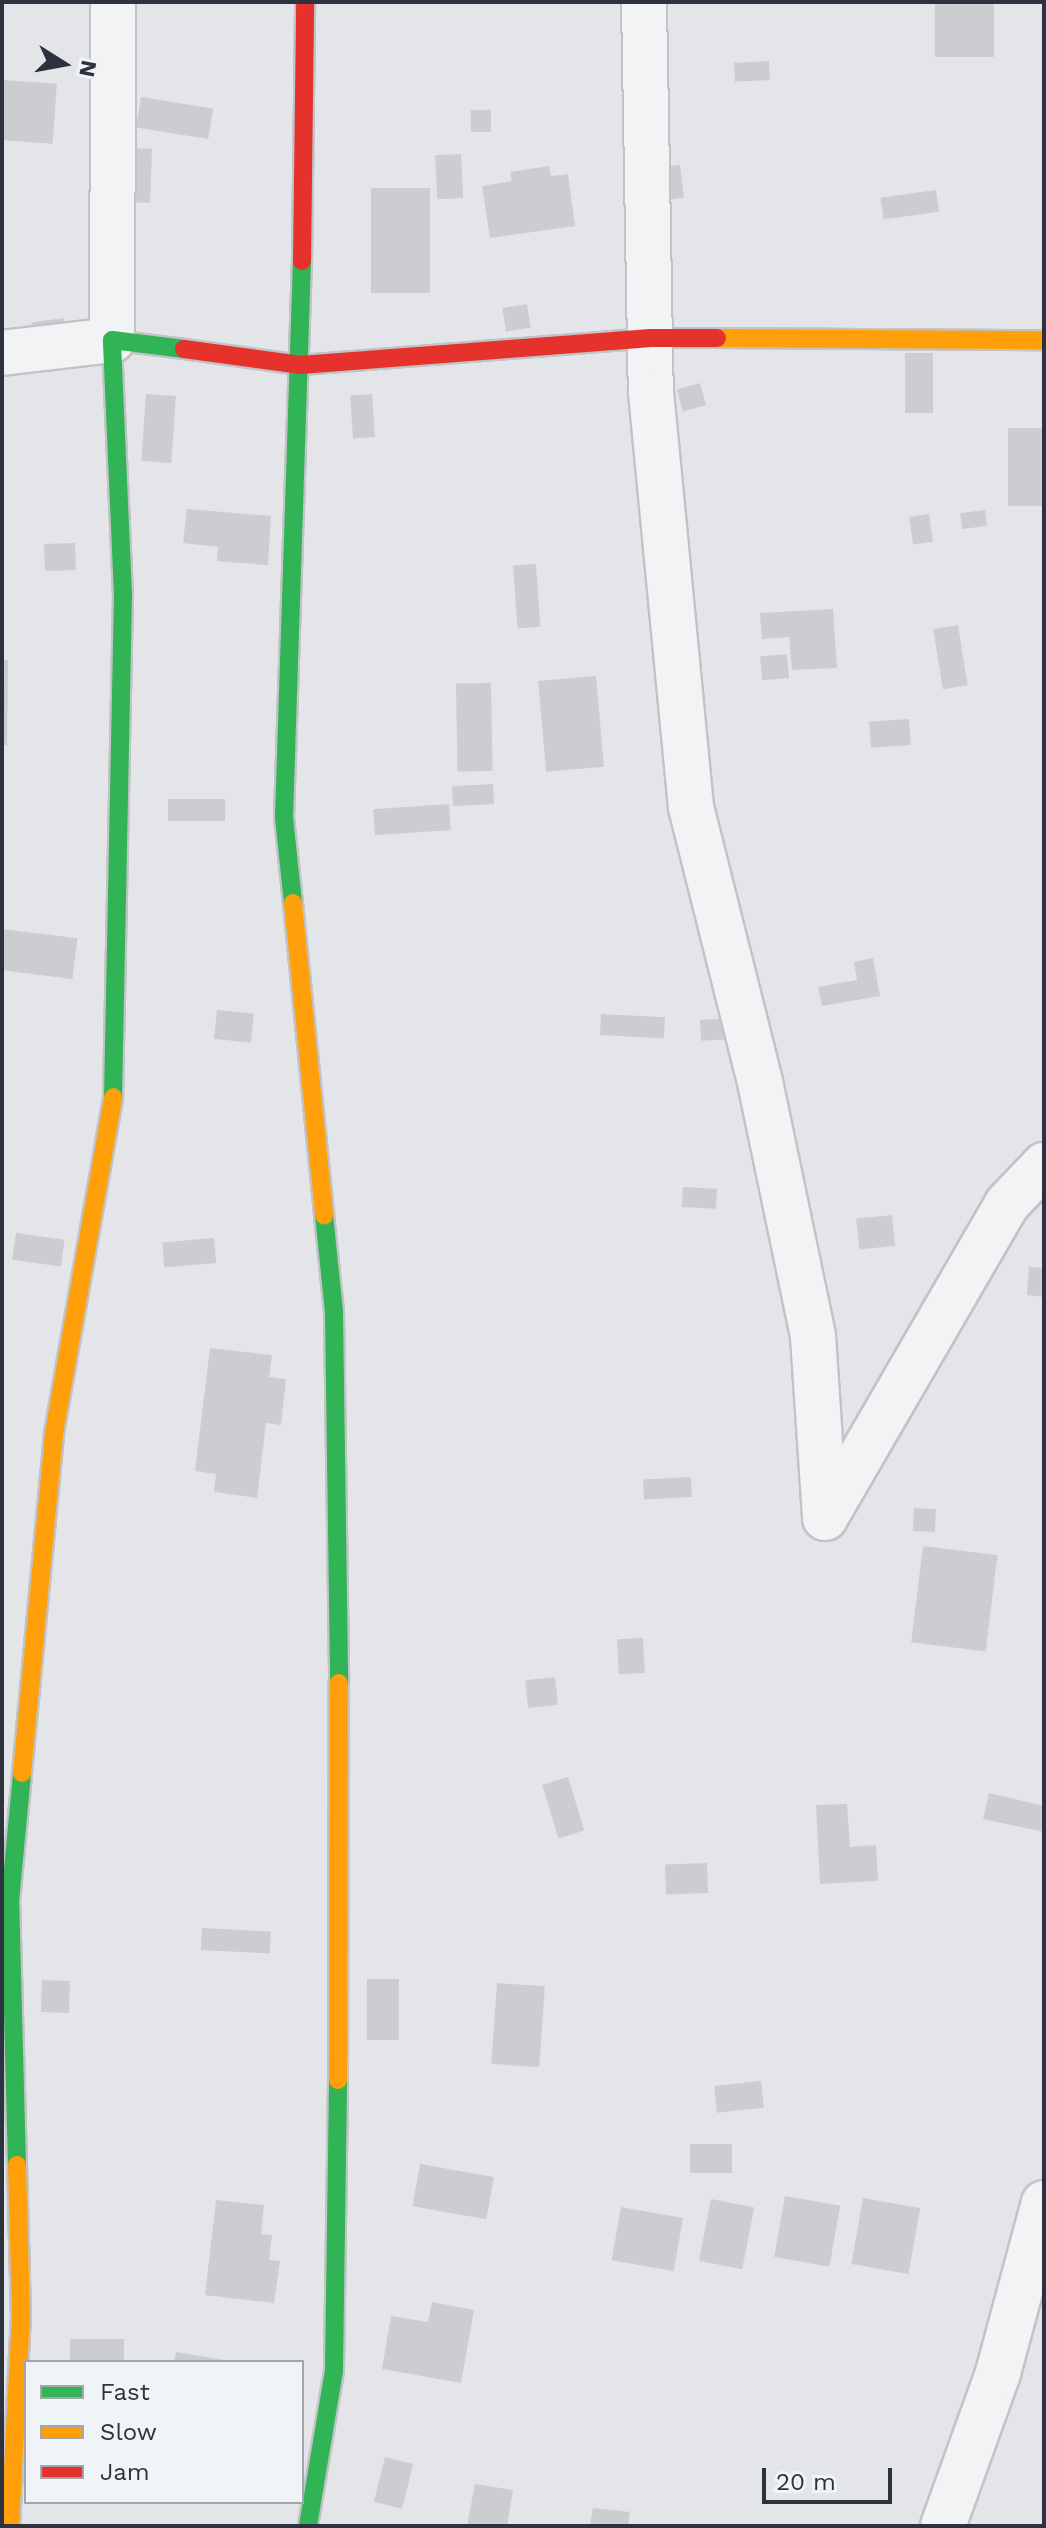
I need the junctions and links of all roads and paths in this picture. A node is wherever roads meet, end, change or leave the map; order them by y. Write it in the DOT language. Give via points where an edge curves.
graph roads {
  1 [pos="113,2"];
  2 [pos="305,2"];
  3 [pos="644,2"];
  4 [pos="651,338"];
  5 [pos="112,340"];
  6 [pos="1044,340"];
  7 [pos="2,353"];
  8 [pos="301,365"];
  9 [pos="1044,1165"];
  10 [pos="1044,2203"];
  11 [pos="10,2526"];
  12 [pos="308,2526"];
  13 [pos="943,2526"];
  1 -- 5 [label="street"];
  2 -- 8 [label="street"];
  3 -- 4 [label="street"];
  4 -- 6 [label="street"];
  4 -- 8 [label="street"];
  4 -- 9 [label="street" via="691,807 760,1082 813,1336 825,1518 1007,1204"];
  5 -- 7 [label="street"];
  5 -- 8 [label="street"];
  5 -- 11 [label="street" via="123,595 116,1079 54,1433 10,1901 21,2317"];
  8 -- 12 [label="street" via="284,817 334,1312 341,1870 334,2370"];
  10 -- 13 [label="street" via="998,2373"];
}
